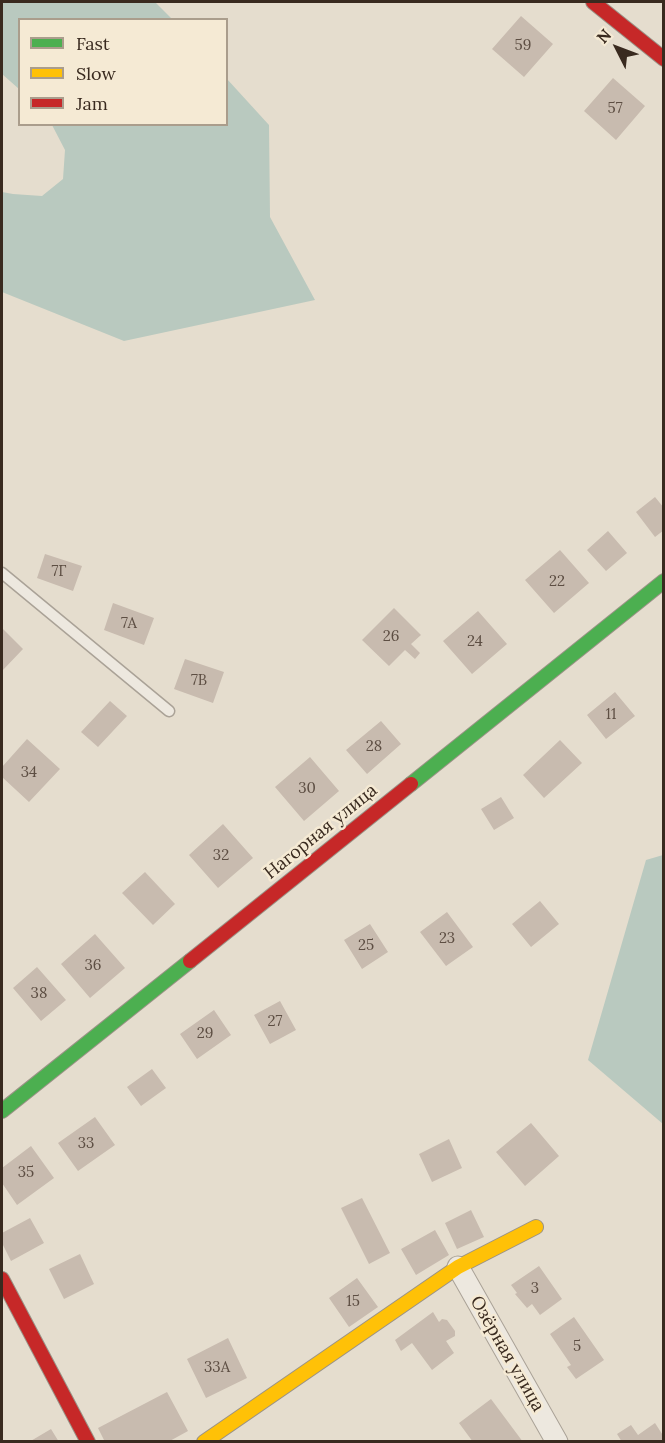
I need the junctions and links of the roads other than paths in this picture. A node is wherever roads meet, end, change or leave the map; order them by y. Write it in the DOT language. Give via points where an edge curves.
graph roads {
  1 [pos="593,2"];
  2 [pos="663,59"];
  3 [pos="2,573"];
  4 [pos="663,581"];
  5 [pos="169,711"];
  6 [pos="2,1112"];
  7 [pos="536,1227"];
  8 [pos="458,1267"];
  9 [pos="2,1279"];
  10 [pos="88,1442"];
  11 [pos="204,1442"];
  12 [pos="557,1442"];
  1 -- 2 [label="street"];
  3 -- 5 [label="lane"];
  4 -- 6 [label="street, Нагорная улица"];
  7 -- 8 [label="street"];
  8 -- 11 [label="street"];
  8 -- 12 [label="street, Озёрная улица"];
  9 -- 10 [label="street"];
}
